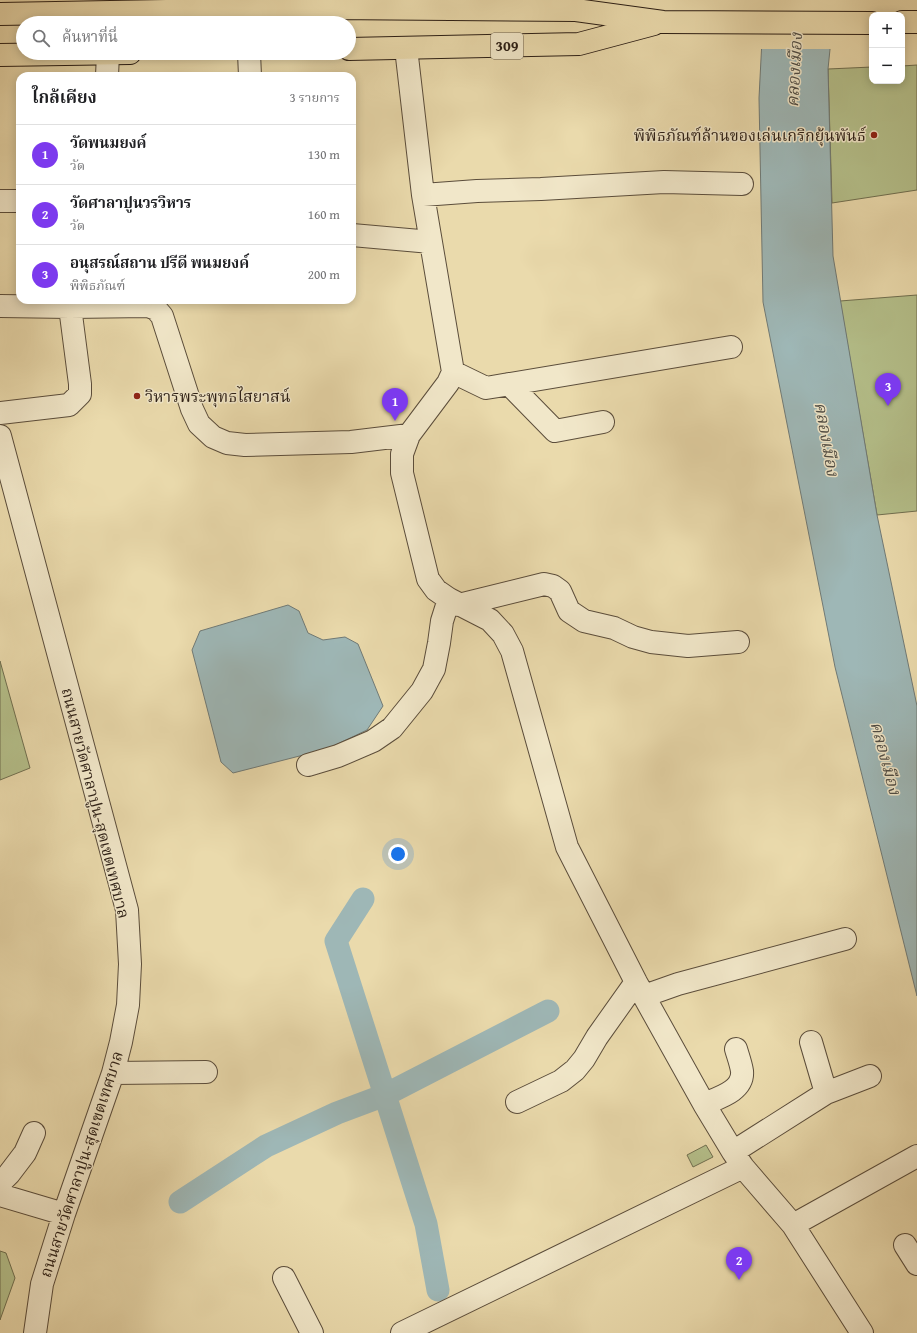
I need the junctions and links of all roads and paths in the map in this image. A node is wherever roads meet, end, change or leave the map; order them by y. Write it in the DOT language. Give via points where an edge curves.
graph roads {
  1 [pos="332,4"];
  2 [pos="476,4"];
  3 [pos="0,14"];
  4 [pos="663,22"];
  5 [pos="905,22"];
  6 [pos="917,22"];
  7 [pos="868,23"];
  8 [pos="406,48"];
  9 [pos="356,49"];
  10 [pos="0,55"];
  11 [pos="16,55"];
  12 [pos="108,60"];
  13 [pos="249,60"];
  14 [pos="107,72"];
  15 [pos="250,72"];
  16 [pos="742,184"];
  17 [pos="423,195"];
  18 [pos="0,201"];
  19 [pos="16,201"];
  20 [pos="356,235"];
  21 [pos="431,242"];
  22 [pos="0,306"];
  23 [pos="70,307"];
  24 [pos="731,347"];
  25 [pos="453,372"];
  26 [pos="509,384"];
  27 [pos="0,413"];
  28 [pos="603,422"];
  29 [pos="409,435"];
  30 [pos="0,436"];
  31 [pos="454,602"];
  32 [pos="738,642"];
  33 [pos="308,765"];
  34 [pos="845,939"];
  35 [pos="640,989"];
  36 [pos="811,1042"];
  37 [pos="736,1049"];
  38 [pos="206,1072"];
  39 [pos="113,1073"];
  40 [pos="870,1076"];
  41 [pos="826,1093"];
  42 [pos="517,1102"];
  43 [pos="704,1104"];
  44 [pos="34,1133"];
  45 [pos="917,1156"];
  46 [pos="738,1160"];
  47 [pos="0,1183"];
  48 [pos="0,1195"];
  49 [pos="64,1214"];
  50 [pos="793,1225"];
  51 [pos="905,1245"];
  52 [pos="917,1264"];
  53 [pos="284,1278"];
  54 [pos="856,1331"];
  55 [pos="35,1333"];
  56 [pos="312,1333"];
  57 [pos="402,1333"];
  1 -- 2 [label="main road, 309"];
  1 -- 3 [label="main road, 309"];
  2 -- 4 [label="main road, 309" via="576,10"];
  4 -- 7 [label="main road, 309"];
  4 -- 8 [label="main road, 309" via="579,44"];
  5 -- 6 [label="main road"];
  8 -- 9 [label="main road, 309"];
  8 -- 17 [label="street"];
  10 -- 11 [label="main road"];
  12 -- 14 [label="street"];
  13 -- 15 [label="street"];
  16 -- 17 [label="street" via="664,182 477,190"];
  17 -- 21 [label="street"];
  18 -- 19 [label="street"];
  20 -- 21 [label="street"];
  21 -- 25 [label="street"];
  22 -- 23 [label="street"];
  23 -- 27 [label="street" via="80,394 69,405"];
  23 -- 29 [label="street" via="148,306 156,309 162,316 192,409 199,424 213,438 245,445 351,442"];
  24 -- 26 [label="street"];
  25 -- 26 [label="street" via="486,388"];
  25 -- 29 [label="street" via="448,383"];
  26 -- 28 [label="street" via="555,431"];
  29 -- 31 [label="street" via="402,454 402,473 428,580 436,590"];
  30 -- 39 [label="street, ถนนสายวัดศาลาปูน-สุดเขตเทศบาล" via="127,910 130,964 128,1005"];
  31 -- 32 [label="street" via="544,584 560,591 569,611 584,621 614,628 633,637 651,642 688,646"];
  31 -- 33 [label="street" via="442,621 434,669 422,691 392,728 373,741"];
  31 -- 35 [label="street" via="490,620 503,634 512,651 567,847"];
  34 -- 35 [label="street" via="678,984"];
  35 -- 42 [label="street" via="597,1037 575,1070 561,1081"];
  35 -- 43 [label="street"];
  36 -- 41 [label="street"];
  37 -- 43 [label="street" via="742,1071 740,1083 731,1092"];
  38 -- 39 [label="street"];
  39 -- 49 [label="street, ถนนสายวัดศาลาปูน-สุดเขตเทศบาล"];
  40 -- 41 [label="street"];
  41 -- 46 [label="street"];
  43 -- 46 [label="street"];
  44 -- 47 [label="street" via="25,1153"];
  45 -- 50 [label="street"];
  46 -- 50 [label="street"];
  46 -- 57 [label="street"];
  48 -- 49 [label="street"];
  49 -- 55 [label="street, ถนนสายวัดศาลาปูน-สุดเขตเทศบาล" via="42,1284"];
  50 -- 54 [label="street"];
  51 -- 52 [label="street"];
  53 -- 56 [label="street"];
}
